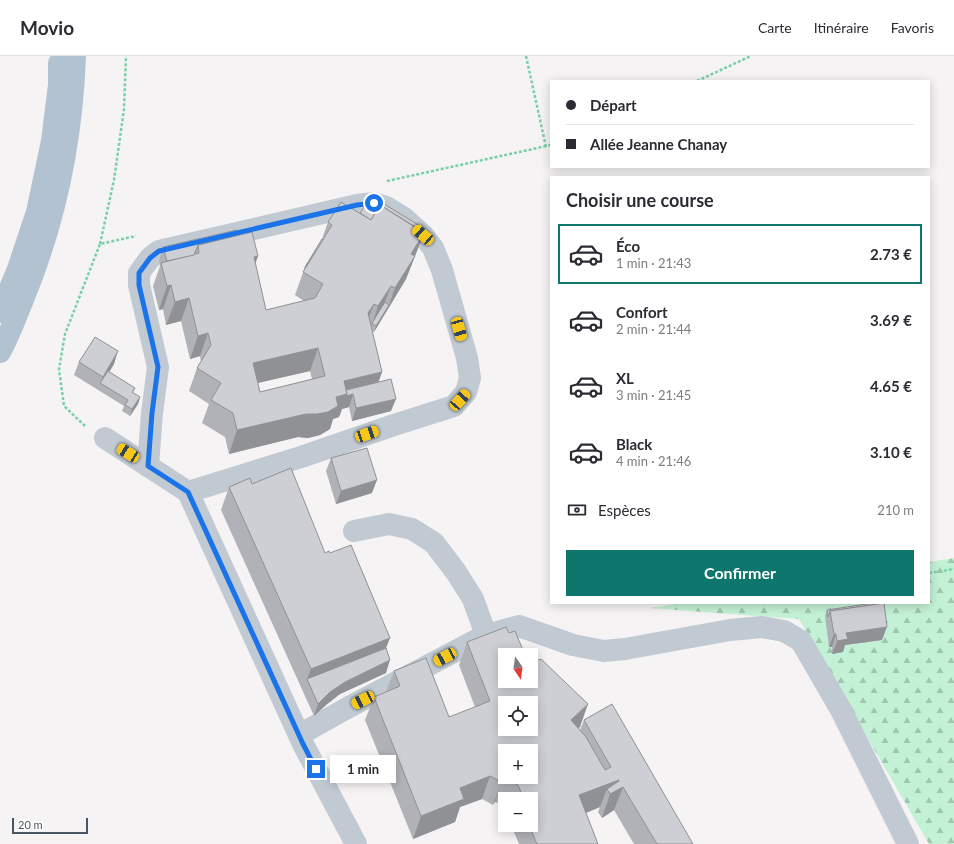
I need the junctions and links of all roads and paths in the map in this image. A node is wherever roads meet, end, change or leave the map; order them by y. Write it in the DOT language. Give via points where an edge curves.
graph roads {
  1 [pos="60,56"];
  2 [pos="75,56"];
  3 [pos="126,56"];
  4 [pos="526,56"];
  5 [pos="751,56"];
  6 [pos="698,80"];
  7 [pos="546,147"];
  8 [pos="100,244"];
  9 [pos="0,312"];
  10 [pos="0,352"];
  11 [pos="105,438"];
  12 [pos="148,466"];
  13 [pos="188,492"];
  14 [pos="354,531"];
  15 [pos="954,569"];
  16 [pos="930,573"];
  17 [pos="486,635"];
  18 [pos="299,736"];
  19 [pos="356,844"];
  20 [pos="908,844"];
  1 -- 9 [label="main road" via="52,141 37,212"];
  2 -- 10 [label="main road" via="68,141 53,214 34,273"];
  3 -- 8 [label="path" via="124,109 114,180"];
  4 -- 7 [label="path"];
  5 -- 6 [label="path"];
  11 -- 12 [label="street"];
  12 -- 13 [label="street"];
  12 -- 13 [label="street" via="158,367 139,285 139,273 150,258 159,251 357,205 374,203 404,218 433,248 442,270 468,358 470,378 466,392 454,406 447,409"];
  13 -- 18 [label="street"];
  14 -- 17 [label="street" via="389,524 412,529 434,543 473,599"];
  15 -- 16 [label="path"];
  17 -- 18 [label="street"];
  17 -- 20 [label="street" via="519,626 573,645 604,651 730,630 762,627 784,631 801,641 841,710"];
  18 -- 19 [label="street"];
}
